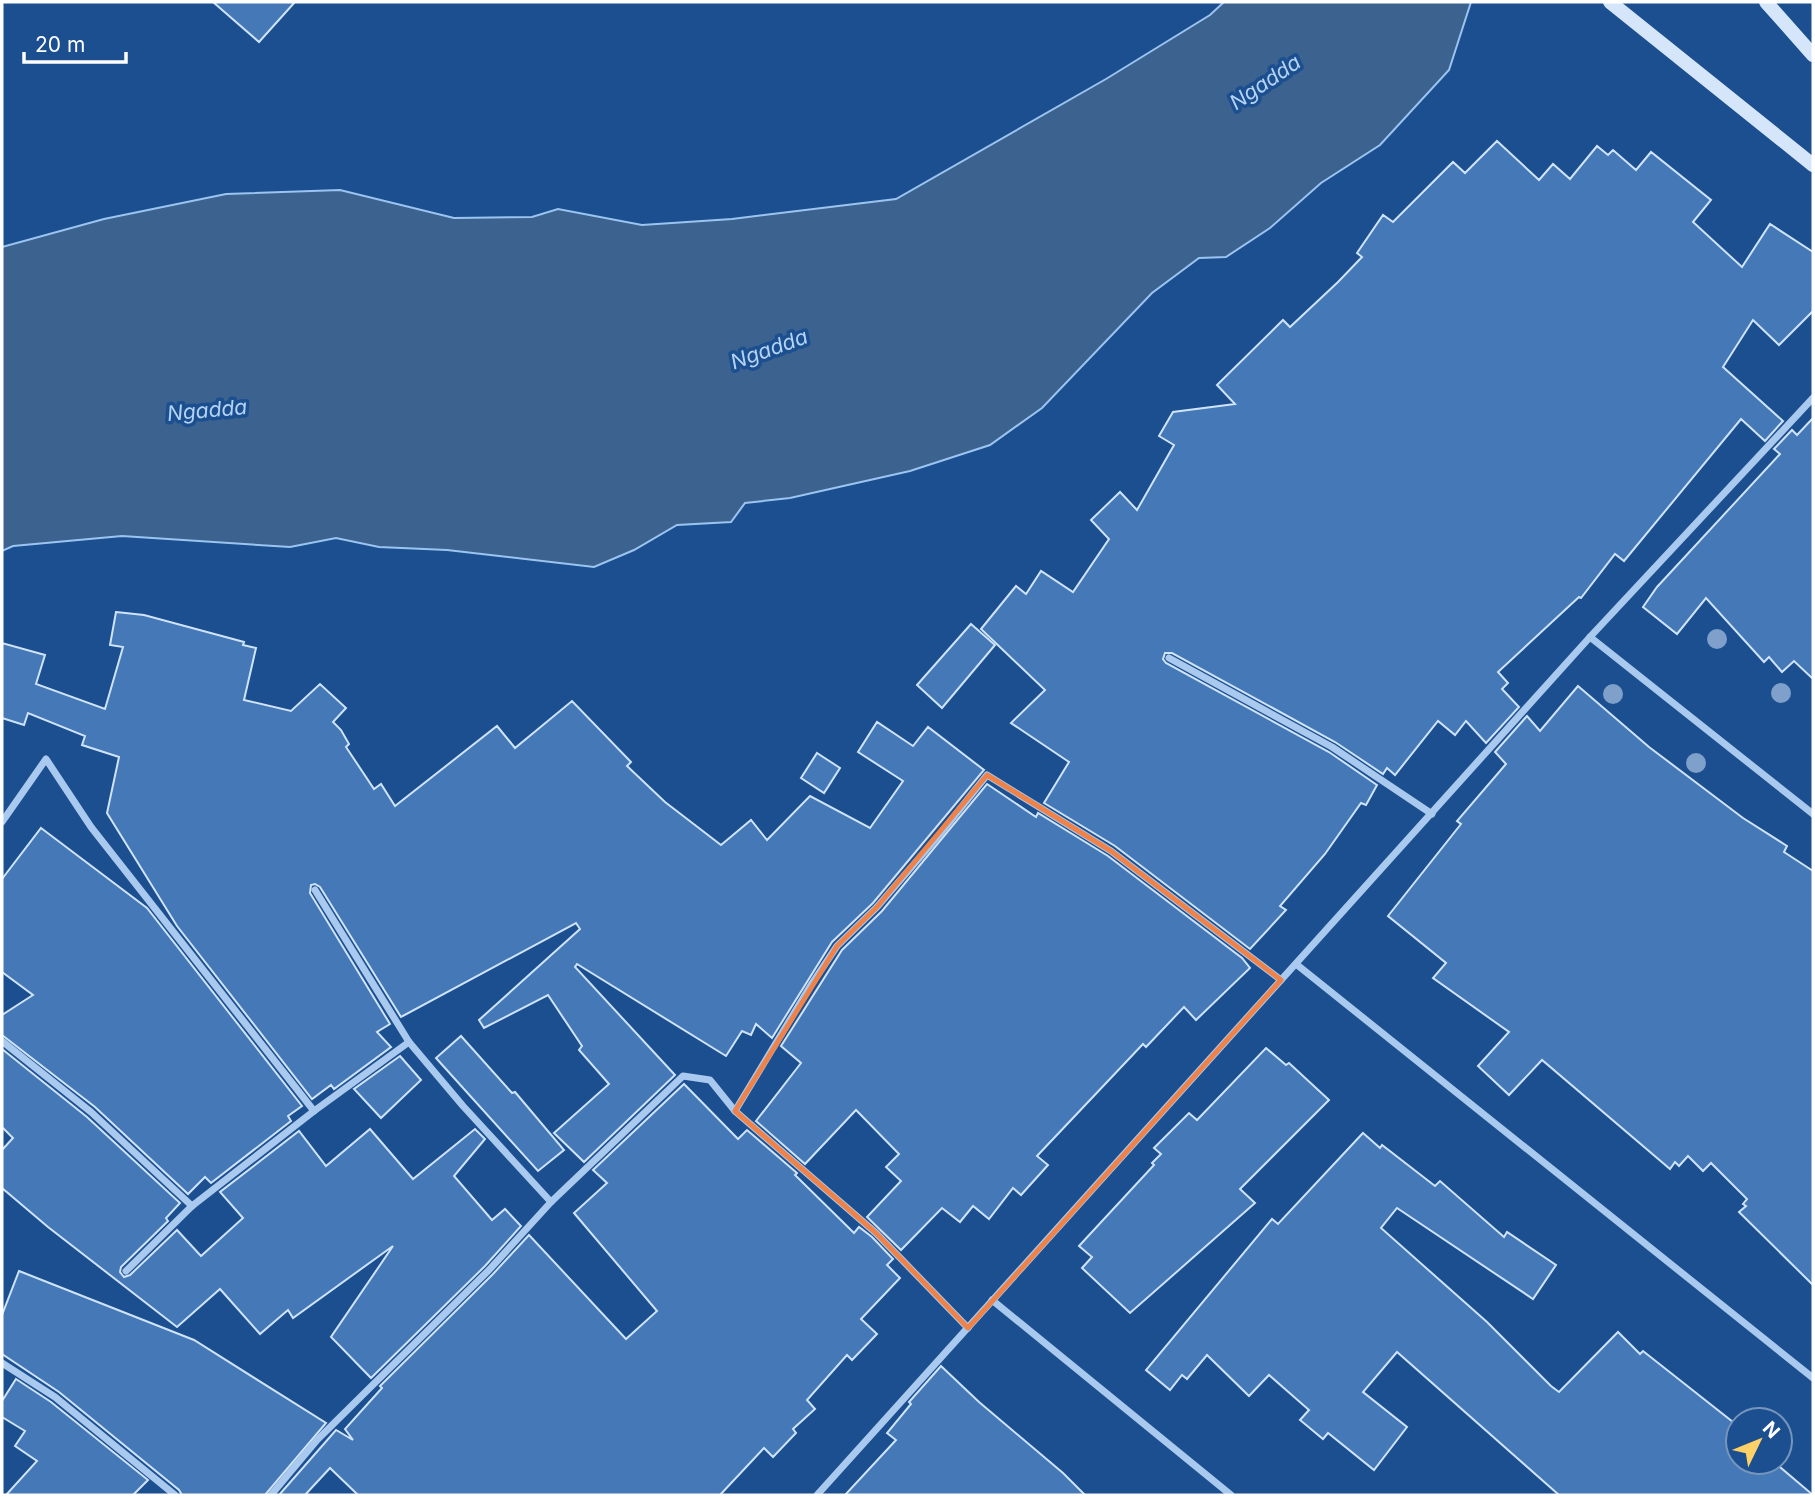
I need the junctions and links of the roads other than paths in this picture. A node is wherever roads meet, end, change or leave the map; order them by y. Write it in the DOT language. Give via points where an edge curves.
graph roads {
  1 [pos="1610,2"];
  2 [pos="1766,2"];
  3 [pos="1813,55"];
  4 [pos="1813,166"];
  5 [pos="1813,398"];
  6 [pos="1590,637"];
  7 [pos="1169,657"];
  8 [pos="1432,814"];
  9 [pos="1813,814"];
  10 [pos="2,822"];
  11 [pos="315,890"];
  12 [pos="1296,964"];
  13 [pos="1282,980"];
  14 [pos="2,1041"];
  15 [pos="409,1042"];
  16 [pos="314,1111"];
  17 [pos="735,1111"];
  18 [pos="551,1202"];
  19 [pos="192,1206"];
  20 [pos="126,1271"];
  21 [pos="992,1300"];
  22 [pos="968,1328"];
  23 [pos="2,1363"];
  24 [pos="1813,1378"];
  25 [pos="175,1495"];
  26 [pos="271,1495"];
  27 [pos="817,1495"];
  28 [pos="1231,1495"];
  1 -- 4 [label="main road"];
  2 -- 3 [label="main road"];
  5 -- 6 [label="street"];
  6 -- 8 [label="street"];
  6 -- 9 [label="street"];
  7 -- 8 [label="street" via="1332,747"];
  8 -- 12 [label="street"];
  10 -- 16 [label="street" via="46,759 90,827"];
  11 -- 15 [label="street"];
  12 -- 13 [label="street"];
  12 -- 24 [label="street"];
  13 -- 17 [label="street" via="1111,850 987,775 877,907 837,946"];
  13 -- 21 [label="street"];
  14 -- 19 [label="street" via="91,1112"];
  15 -- 16 [label="street"];
  15 -- 18 [label="street"];
  16 -- 19 [label="street"];
  17 -- 18 [label="street" via="710,1080 683,1076"];
  17 -- 22 [label="street" via="876,1233"];
  18 -- 26 [label="street" via="317,1440"];
  19 -- 20 [label="street"];
  21 -- 22 [label="street"];
  21 -- 28 [label="street"];
  22 -- 27 [label="street"];
  23 -- 25 [label="street" via="55,1397"];
}
